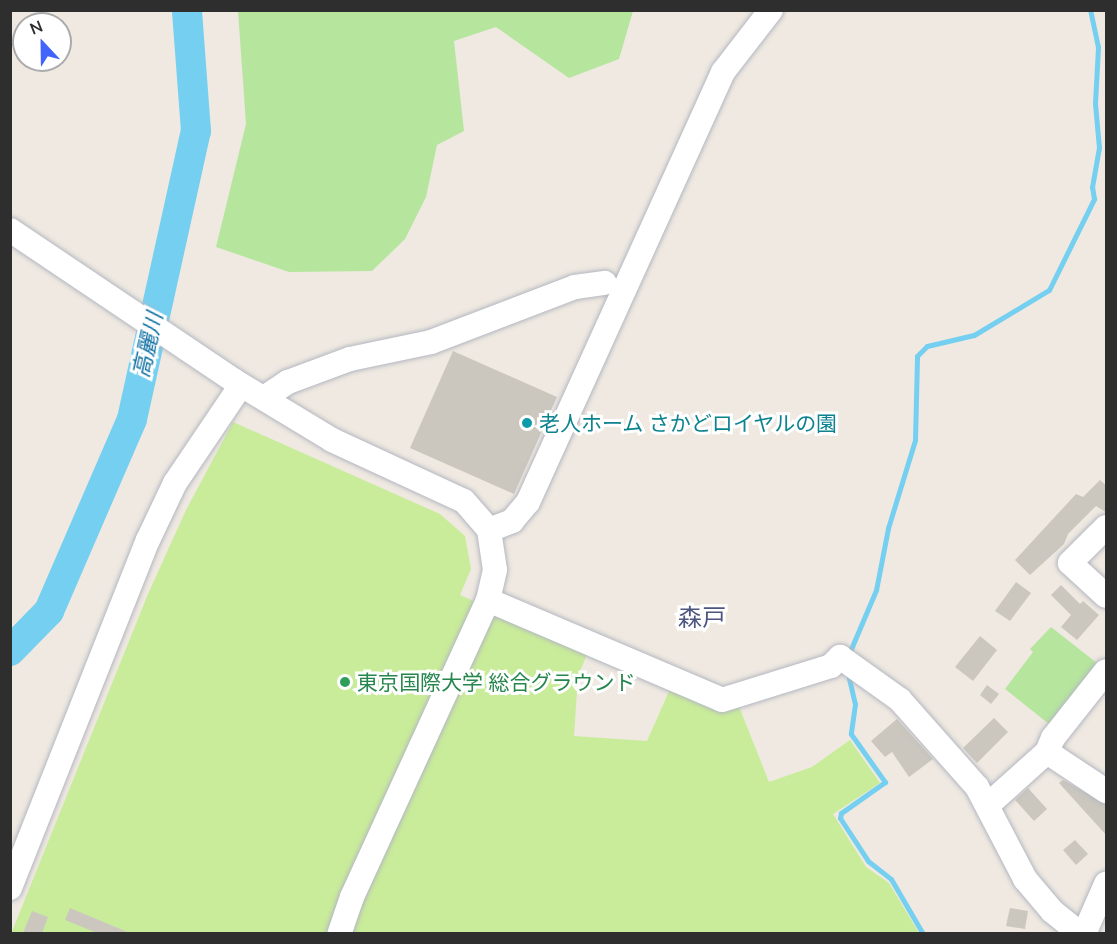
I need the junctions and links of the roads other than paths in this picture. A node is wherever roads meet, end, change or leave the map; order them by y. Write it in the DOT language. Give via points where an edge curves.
graph roads {
  1 [pos="771,10"];
  2 [pos="10,230"];
  3 [pos="605,283"];
  4 [pos="241,385"];
  5 [pos="264,398"];
  6 [pos="1107,527"];
  7 [pos="489,530"];
  8 [pos="1107,596"];
  9 [pos="488,600"];
  10 [pos="1107,671"];
  11 [pos="1047,752"];
  12 [pos="1107,791"];
  13 [pos="989,804"];
  14 [pos="10,888"];
  15 [pos="1104,894"];
  16 [pos="339,933"];
  17 [pos="1082,933"];
  1 -- 7 [label="street" via="723,72 528,502 512,521"];
  2 -- 4 [label="street"];
  3 -- 5 [label="street" via="575,287 430,342 350,359 288,382"];
  4 -- 5 [label="street"];
  4 -- 14 [label="street" via="175,483 148,540"];
  5 -- 7 [label="street" via="332,440 464,501"];
  6 -- 8 [label="street" via="1070,563"];
  7 -- 9 [label="street" via="495,570"];
  9 -- 13 [label="street" via="722,700 831,666 840,657 900,700"];
  9 -- 16 [label="street"];
  10 -- 11 [label="street" via="1053,738"];
  11 -- 12 [label="street"];
  11 -- 13 [label="street"];
  13 -- 17 [label="street" via="1025,879 1052,911"];
  15 -- 17 [label="street"];
}
